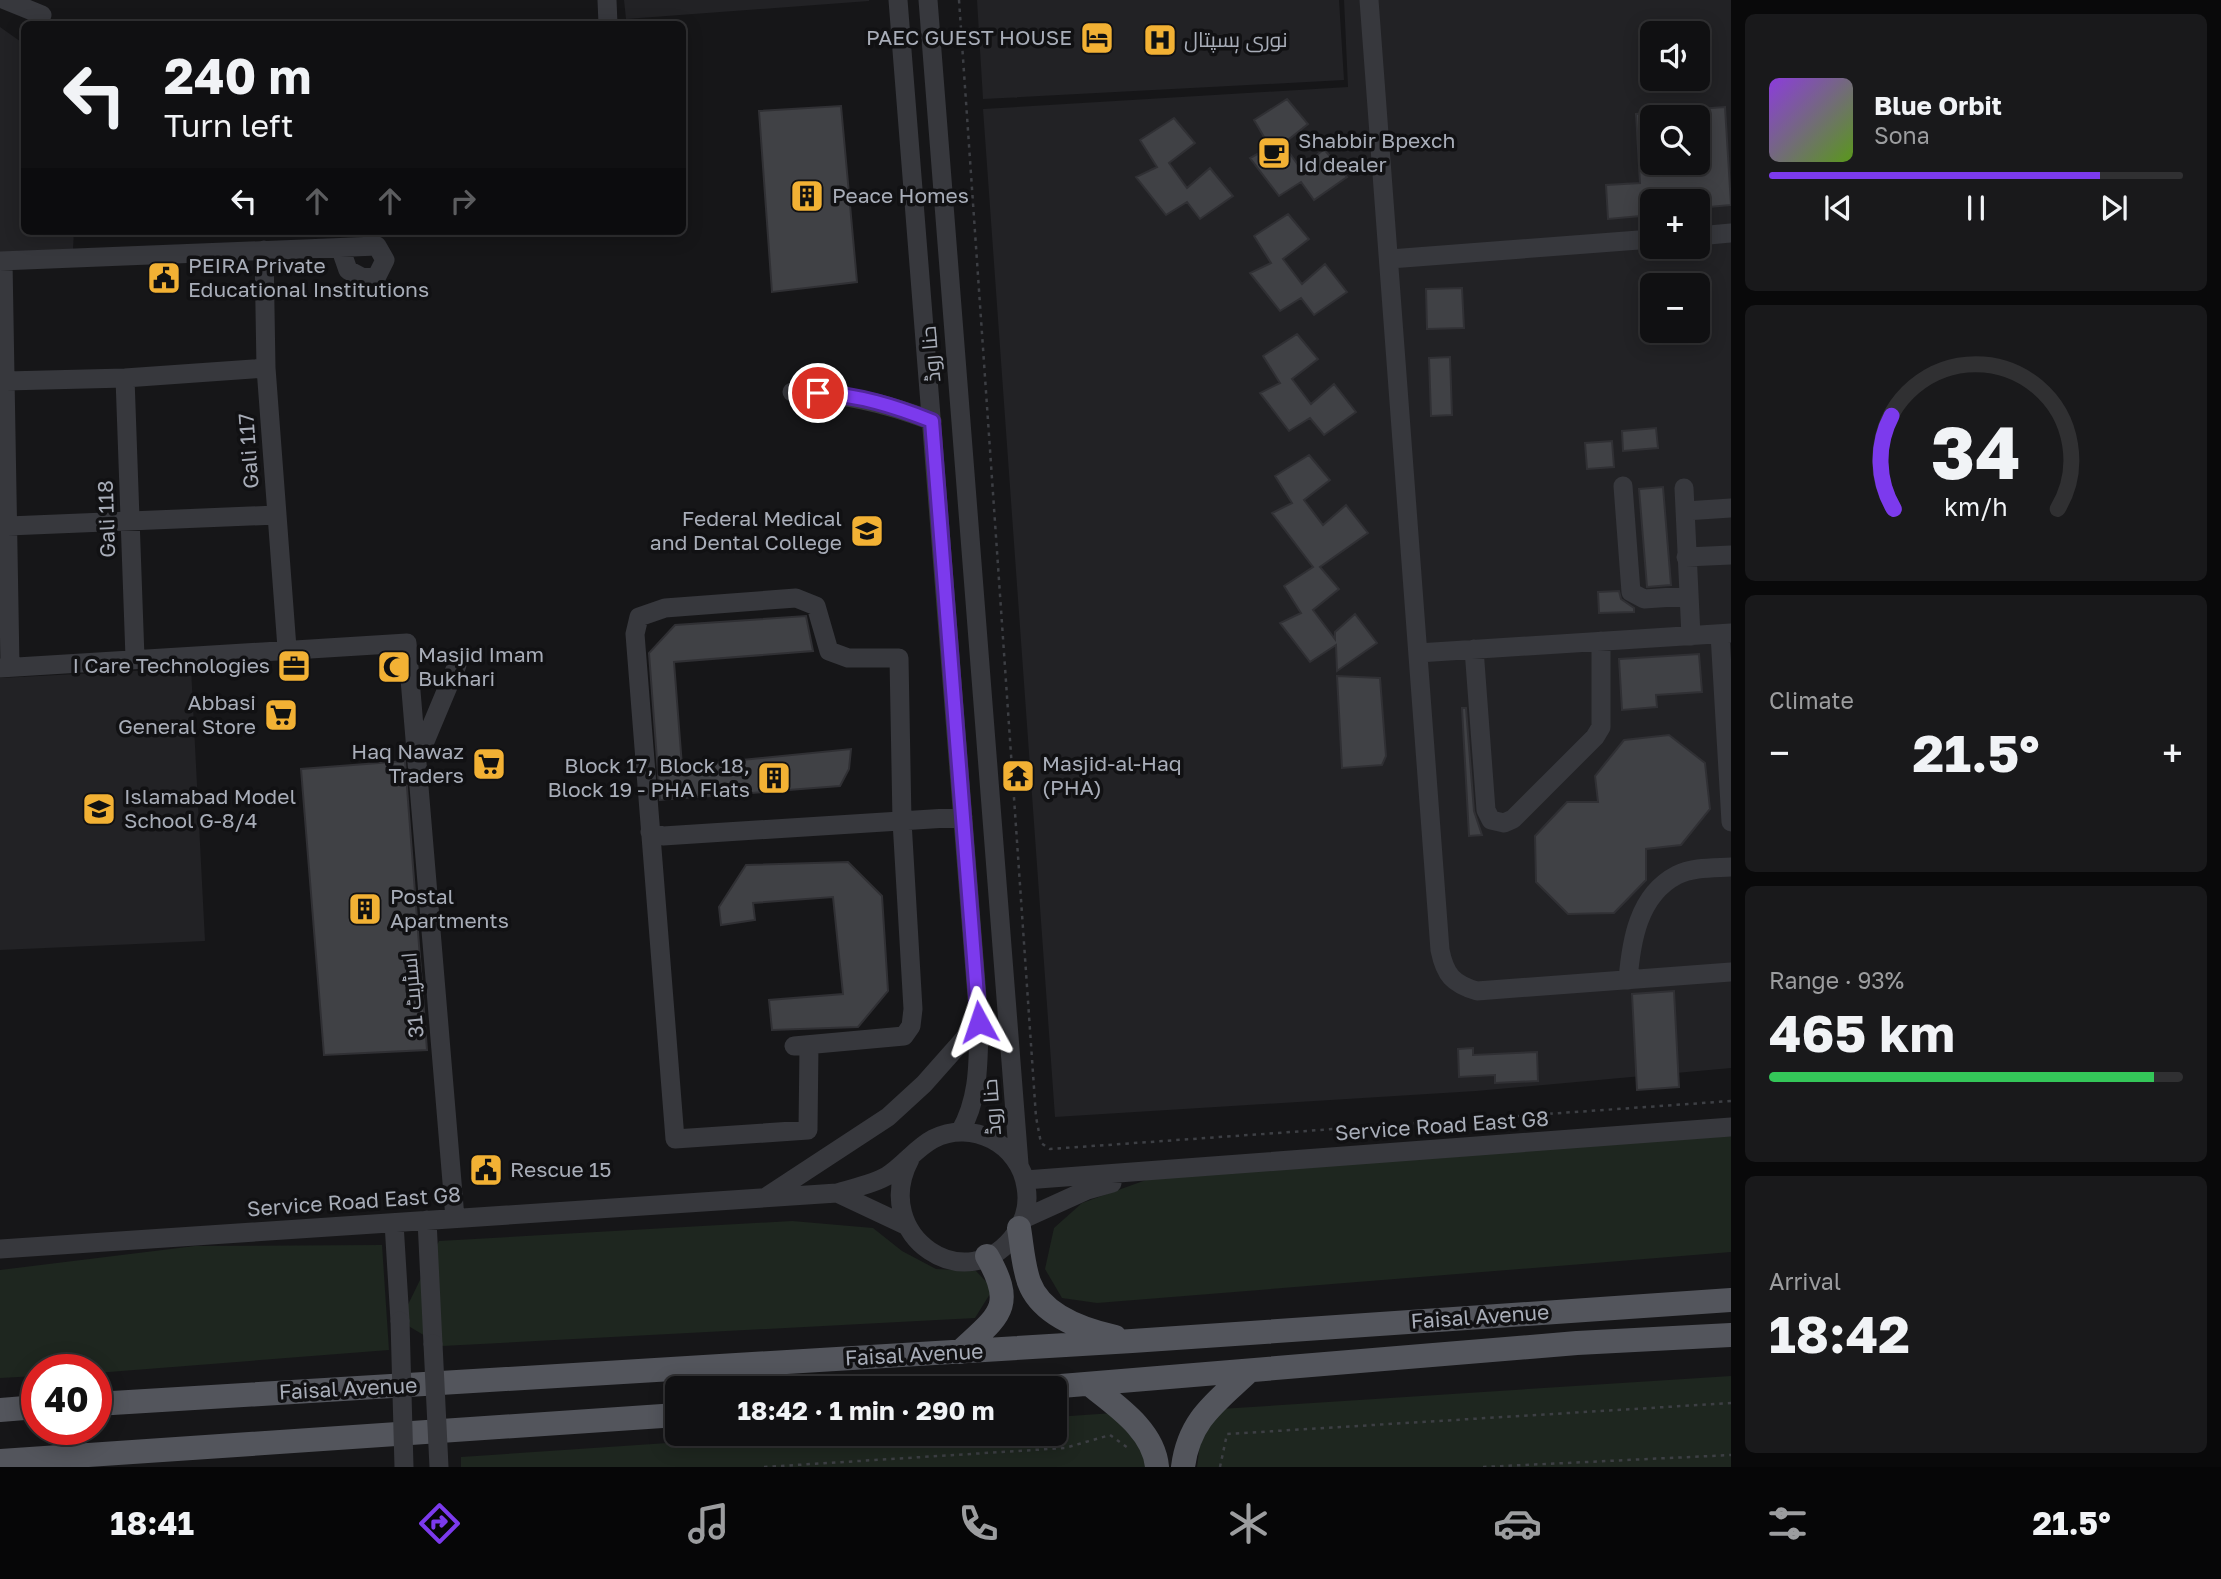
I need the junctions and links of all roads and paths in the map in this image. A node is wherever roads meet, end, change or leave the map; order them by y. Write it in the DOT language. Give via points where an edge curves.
graph roads {
  1 [pos="5,0"];
  2 [pos="607,0"];
  3 [pos="898,0"];
  4 [pos="928,0"];
  5 [pos="959,0"];
  6 [pos="1369,0"];
  7 [pos="42,15"];
  8 [pos="608,21"];
  9 [pos="1731,233"];
  10 [pos="1710,235"];
  11 [pos="1640,240"];
  12 [pos="264,250"];
  13 [pos="341,250"];
  14 [pos="1390,259"];
  15 [pos="1,261"];
  16 [pos="266,368"];
  17 [pos="125,378"];
  18 [pos="6,381"];
  19 [pos="792,392"];
  20 [pos="932,421"];
  21 [pos="964,468"];
  22 [pos="936,469"];
  23 [pos="1623,486"];
  24 [pos="1684,488"];
  25 [pos="1731,508"];
  26 [pos="1685,511"];
  27 [pos="276,515"];
  28 [pos="130,523"];
  29 [pos="8,526"];
  30 [pos="1731,555"];
  31 [pos="1686,557"];
  32 [pos="1688,596"];
  33 [pos="1725,634"];
  34 [pos="1691,636"];
  35 [pos="1601,642"];
  36 [pos="287,648"];
  37 [pos="1474,649"];
  38 [pos="1418,653"];
  39 [pos="135,658"];
  40 [pos="457,666"];
  41 [pos="5,667"];
  42 [pos="416,764"];
  43 [pos="963,817"];
  44 [pos="902,821"];
  45 [pos="1731,822"];
  46 [pos="650,832"];
  47 [pos="1731,867"];
  48 [pos="1731,972"];
  49 [pos="1628,980"];
  50 [pos="979,1022"];
  51 [pos="1731,1101"];
  52 [pos="1731,1127"];
  53 [pos="960,1132"];
  54 [pos="910,1159"];
  55 [pos="1157,1171"];
  56 [pos="1022,1173"];
  57 [pos="837,1193"];
  58 [pos="766,1198"];
  59 [pos="455,1218"];
  60 [pos="427,1220"];
  61 [pos="394,1223"];
  62 [pos="1021,1223"];
  63 [pos="905,1225"];
  64 [pos="0,1249"];
  65 [pos="987,1256"];
  66 [pos="1731,1300"];
  67 [pos="1731,1335"];
  68 [pos="1132,1342"];
  69 [pos="960,1352"];
  70 [pos="1248,1372"];
  71 [pos="1089,1384"];
  72 [pos="1067,1386"];
  73 [pos="1731,1402"];
  74 [pos="112,1403"];
  75 [pos="21,1408"];
  76 [pos="0,1410"];
  77 [pos="665,1416"];
  78 [pos="1129,1450"];
  79 [pos="1731,1455"];
  80 [pos="0,1461"];
  81 [pos="404,1467"];
  82 [pos="439,1467"];
  83 [pos="764,1467"];
  84 [pos="1157,1467"];
  85 [pos="1183,1467"];
  86 [pos="1220,1467"];
  87 [pos="1483,1467"];
  1 -- 7 [label="street"];
  2 -- 8 [label="street"];
  3 -- 20 [label="street, حنا روڈ"];
  4 -- 21 [label="street, حنا روڈ"];
  5 -- 51 [label="path" via="1041,1143 1050,1150"];
  6 -- 14 [label="street"];
  9 -- 10 [label="street"];
  11 -- 14 [label="street"];
  12 -- 13 [label="street" via="377,246 385,260 377,276 363,278 348,270"];
  12 -- 15 [label="street"];
  12 -- 16 [label="street, Gali 117"];
  14 -- 38 [label="street"];
  15 -- 18 [label="street"];
  16 -- 17 [label="street"];
  16 -- 27 [label="street, Gali 117"];
  17 -- 18 [label="street"];
  17 -- 28 [label="street, Gali 118"];
  18 -- 29 [label="street"];
  19 -- 20 [label="street" via="844,394"];
  20 -- 22 [label="street, حنا روڈ"];
  21 -- 22 [label="street"];
  21 -- 56 [label="street, حنا روڈ"];
  22 -- 43 [label="street, حنا روڈ"];
  23 -- 32 [label="street" via="1631,592 1644,599"];
  24 -- 26 [label="street"];
  25 -- 26 [label="street"];
  26 -- 31 [label="street"];
  27 -- 28 [label="street"];
  27 -- 36 [label="street, Gali 117"];
  28 -- 29 [label="street"];
  28 -- 39 [label="street, Gali 118"];
  29 -- 41 [label="street"];
  30 -- 31 [label="street"];
  31 -- 32 [label="street"];
  32 -- 34 [label="street"];
  33 -- 34 [label="street"];
  33 -- 45 [label="street"];
  34 -- 35 [label="street"];
  35 -- 37 [label="street"];
  35 -- 37 [label="street" via="1601,727 1504,823 1491,820 1486,810"];
  36 -- 39 [label="street"];
  36 -- 42 [label="street, اسٹریٹ 31" via="407,643"];
  37 -- 38 [label="street"];
  38 -- 49 [label="street" via="1444,971 1458,985 1477,991"];
  39 -- 41 [label="street"];
  40 -- 42 [label="street"];
  42 -- 59 [label="street, اسٹریٹ 31"];
  43 -- 44 [label="street"];
  43 -- 50 [label="street, حنا روڈ"];
  44 -- 46 [label="street" via="663,836"];
  44 -- 46 [label="street" via="899,658 848,658 829,651 816,606 796,598 665,608 639,618 635,634"];
  44 -- 46 [label="street" via="913,1009 904,1036 801,1046 808,1130 675,1139"];
  47 -- 49 [label="street" via="1677,875 1659,889 1631,939"];
  48 -- 49 [label="street"];
  50 -- 53 [label="street, حنا روڈ" via="977,1086 972,1112"];
  50 -- 58 [label="street" via="888,1117"];
  52 -- 55 [label="street, Service Road East G8"];
  53 -- 54 [label="street" via="932,1140"];
  53 -- 56 [label="street" via="995,1140"];
  54 -- 57 [label="street, Service Road East G8" via="886,1177"];
  54 -- 63 [label="street" via="899,1186"];
  55 -- 56 [label="street, Service Road East G8"];
  55 -- 62 [label="street, Service Road East G8" via="1087,1190"];
  56 -- 62 [label="street" via="1027,1206"];
  57 -- 58 [label="street, Service Road East G8"];
  57 -- 63 [label="street"];
  58 -- 59 [label="street, Service Road East G8"];
  59 -- 60 [label="street, Service Road East G8"];
  60 -- 61 [label="street, Service Road East G8"];
  60 -- 82 [label="street, bridge"];
  61 -- 64 [label="street, Service Road East G8"];
  61 -- 81 [label="street, bridge"];
  62 -- 65 [label="street" via="1005,1245"];
  62 -- 68 [label="main road" via="1030,1285 1041,1300 1080,1326"];
  63 -- 65 [label="street" via="919,1244 940,1257 963,1261"];
  65 -- 69 [label="main road" via="1001,1280 1000,1308"];
  66 -- 68 [label="main road, Faisal Avenue"];
  67 -- 70 [label="main road, Faisal Avenue" via="1577,1343"];
  68 -- 69 [label="main road, Faisal Avenue"];
  69 -- 74 [label="main road, Faisal Avenue"];
  70 -- 71 [label="main road, Faisal Avenue"];
  70 -- 85 [label="main road" via="1201,1416 1191,1431"];
  71 -- 72 [label="main road, Faisal Avenue"];
  71 -- 84 [label="main road" via="1128,1415 1146,1437"];
  73 -- 86 [label="path" via="1227,1434"];
  75 -- 76 [label="main road"];
  77 -- 80 [label="main road"];
  78 -- 83 [label="path" via="1110,1435 1065,1448"];
  79 -- 87 [label="path"];
}
